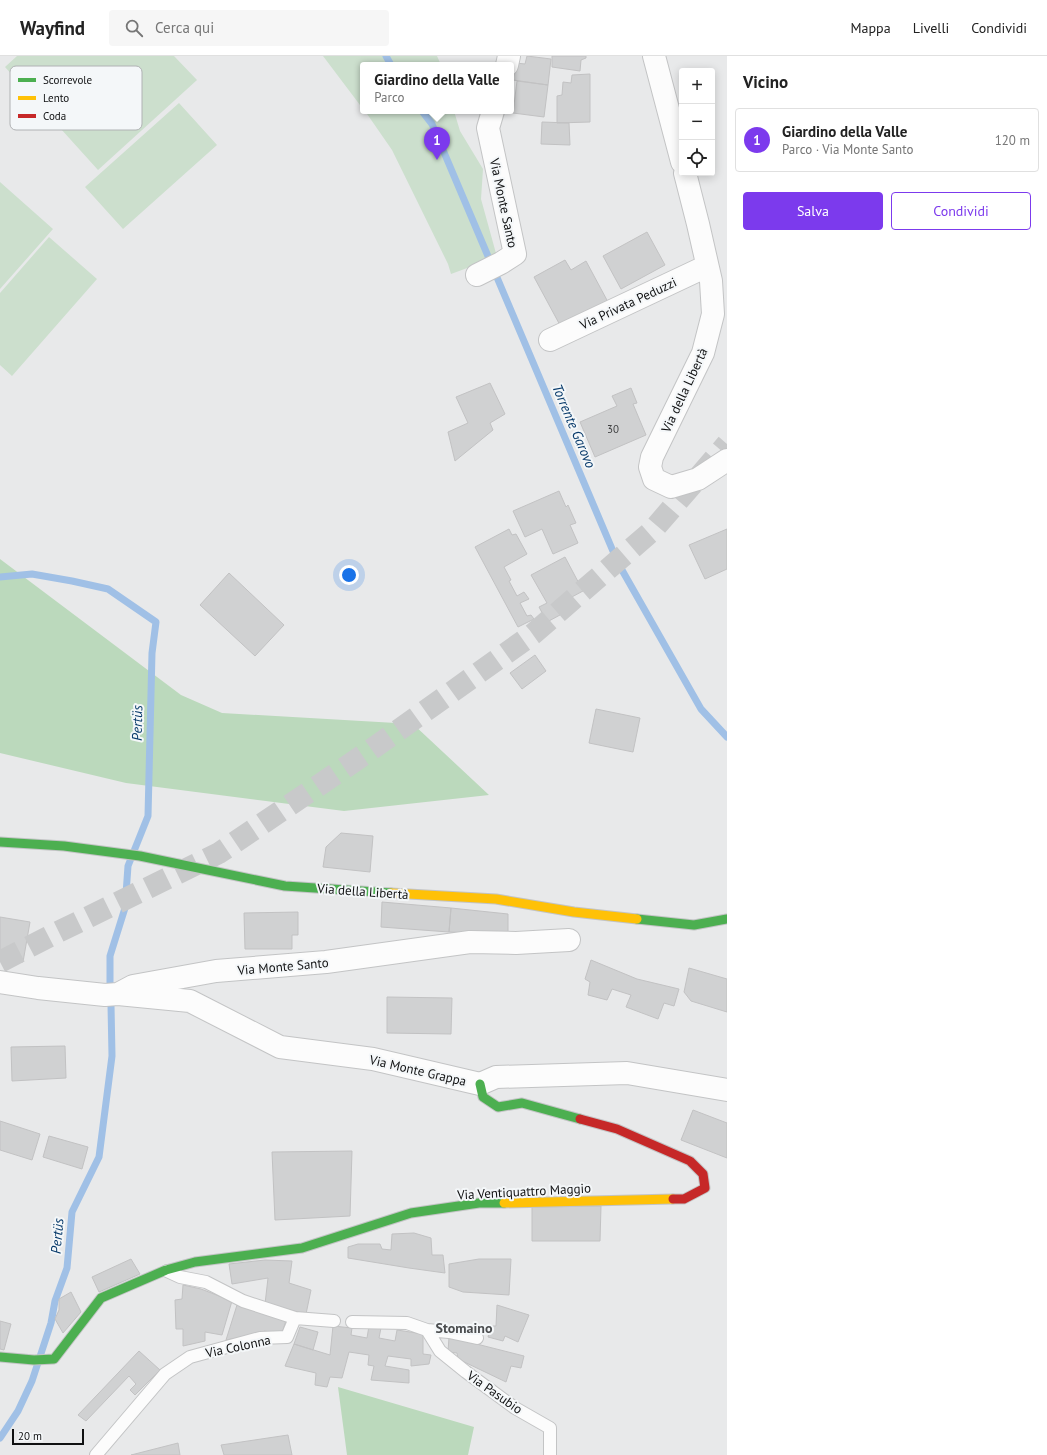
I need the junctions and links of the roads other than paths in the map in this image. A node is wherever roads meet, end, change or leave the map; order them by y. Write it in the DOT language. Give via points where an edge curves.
graph roads {
  1 [pos="654,56"];
  2 [pos="492,114"];
  3 [pos="679,151"];
  4 [pos="686,176"];
  5 [pos="707,266"];
  6 [pos="477,275"];
  7 [pos="550,340"];
  8 [pos="727,460"];
  9 [pos="0,842"];
  10 [pos="727,919"];
  11 [pos="569,940"];
  12 [pos="0,982"];
  13 [pos="118,994"];
  14 [pos="480,1084"];
  15 [pos="727,1090"];
  16 [pos="166,1270"];
  17 [pos="295,1318"];
  18 [pos="334,1321"];
  19 [pos="352,1322"];
  20 [pos="426,1330"];
  21 [pos="477,1338"];
  22 [pos="0,1358"];
  23 [pos="96,1455"];
  24 [pos="550,1455"];
  1 -- 3 [label="street"];
  2 -- 6 [label="street, Via Monte Santo" via="488,128 515,254"];
  4 -- 5 [label="street, Via della Libertà"];
  5 -- 7 [label="street, Via Privata Peduzzi"];
  5 -- 8 [label="street, Via della Libertà" via="711,281 713,314 703,353 652,457 650,467 654,479 671,486 698,479"];
  9 -- 10 [label="street, Via della Libertà" via="64,846 140,856 285,886 496,899 574,912 694,925"];
  11 -- 13 [label="street, Via Monte Santo" via="470,942 326,962 216,971 133,986"];
  12 -- 13 [label="street, Via Monte Santo" via="105,995"];
  13 -- 14 [label="street, Via Monte Grappa" via="190,1001 280,1047 373,1059"];
  14 -- 15 [label="street, Via Monte Grappa" via="496,1077 627,1073"];
  14 -- 16 [label="street, Via Ventiquattro Maggio" via="483,1097 498,1108 522,1103 551,1111 617,1130 690,1162 703,1174 705,1188 684,1199 479,1203 411,1213 302,1248 196,1262"];
  16 -- 17 [label="lane" via="180,1277 206,1282 243,1301"];
  16 -- 22 [label="street, Via Ventiquattro Maggio" via="101,1298 54,1359"];
  17 -- 18 [label="lane"];
  17 -- 23 [label="lane, Via Colonna" via="287,1337 260,1338 190,1357 165,1374"];
  19 -- 20 [label="lane" via="407,1323"];
  20 -- 21 [label="lane"];
  20 -- 24 [label="lane, Via Pasubio" via="440,1351 466,1372 515,1408 550,1428"];
}
